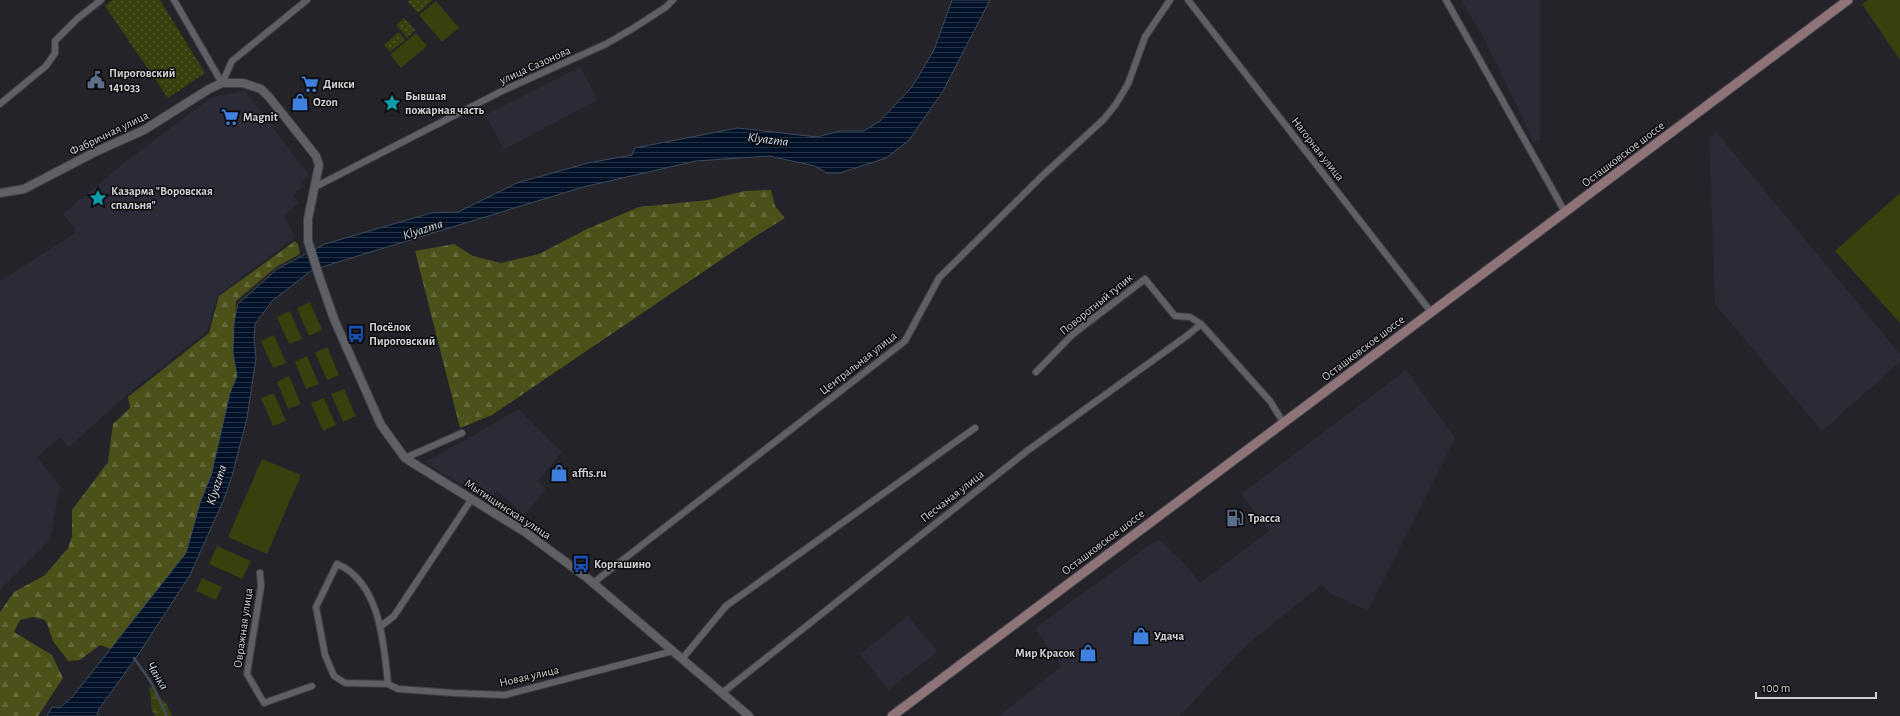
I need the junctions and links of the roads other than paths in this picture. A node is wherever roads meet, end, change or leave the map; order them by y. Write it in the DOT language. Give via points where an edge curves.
graph roads {
  1 [pos="101,0"];
  2 [pos="174,0"];
  3 [pos="307,0"];
  4 [pos="673,0"];
  5 [pos="1170,0"];
  6 [pos="1188,0"];
  7 [pos="1446,0"];
  8 [pos="1848,0"];
  9 [pos="222,83"];
  10 [pos="0,104"];
  11 [pos="315,186"];
  12 [pos="2,193"];
  13 [pos="1565,212"];
  14 [pos="318,276"];
  15 [pos="1431,312"];
  16 [pos="1201,324"];
  17 [pos="1036,372"];
  18 [pos="1283,422"];
  19 [pos="975,428"];
  20 [pos="462,433"];
  21 [pos="405,458"];
  22 [pos="472,500"];
  23 [pos="260,573"];
  24 [pos="593,583"];
  25 [pos="381,626"];
  26 [pos="673,651"];
  27 [pos="682,659"];
  28 [pos="388,684"];
  29 [pos="312,686"];
  30 [pos="722,692"];
  31 [pos="749,716"];
  32 [pos="892,716"];
  1 -- 10 [label="street" via="55,41 55,53 46,66"];
  2 -- 9 [label="street"];
  3 -- 9 [label="street" via="232,61"];
  4 -- 11 [label="street, улица Сазонова" via="666,7 606,44 502,91"];
  5 -- 24 [label="street, Центральная улица" via="1145,37 1128,84 1116,104 1104,119 939,278 905,340"];
  6 -- 15 [label="street, Нагорная улица"];
  7 -- 13 [label="street"];
  8 -- 13 [label="main road, Осташковское шоссе"];
  9 -- 11 [label="street, Фабричная улица" via="243,83 261,89 269,97 316,156 319,165"];
  9 -- 12 [label="street, Фабричная улица" via="144,130 24,189"];
  11 -- 14 [label="street, Фабричная улица" via="308,219 308,241"];
  13 -- 15 [label="main road, Осташковское шоссе"];
  14 -- 21 [label="street, Мытищинская улица" via="334,319 381,425"];
  15 -- 18 [label="main road, Осташковское шоссе"];
  16 -- 17 [label="street, Поворотный тупик" via="1190,317 1175,316 1145,279 1073,334"];
  16 -- 18 [label="street, Поворотный тупик" via="1270,402"];
  16 -- 30 [label="street, Песчаная улица" via="1027,451"];
  18 -- 32 [label="main road, Осташковское шоссе"];
  19 -- 27 [label="street" via="726,606"];
  20 -- 21 [label="street"];
  21 -- 22 [label="street, Мытищинская улица"];
  22 -- 24 [label="street, Мытищинская улица" via="525,532"];
  22 -- 25 [label="street" via="394,616"];
  23 -- 29 [label="street, Овражная улица" via="261,586 247,674 264,703"];
  24 -- 26 [label="street, Мытищинская улица"];
  25 -- 28 [label="street"];
  25 -- 28 [label="street, Новая улица" via="364,587 345,567 337,564 316,607 324,655 334,676 344,683"];
  26 -- 27 [label="street, Мытищинская улица"];
  26 -- 28 [label="street, Новая улица" via="505,694 398,689"];
  27 -- 30 [label="street, Мытищинская улица"];
  30 -- 31 [label="street, Мытищинская улица"];
}
